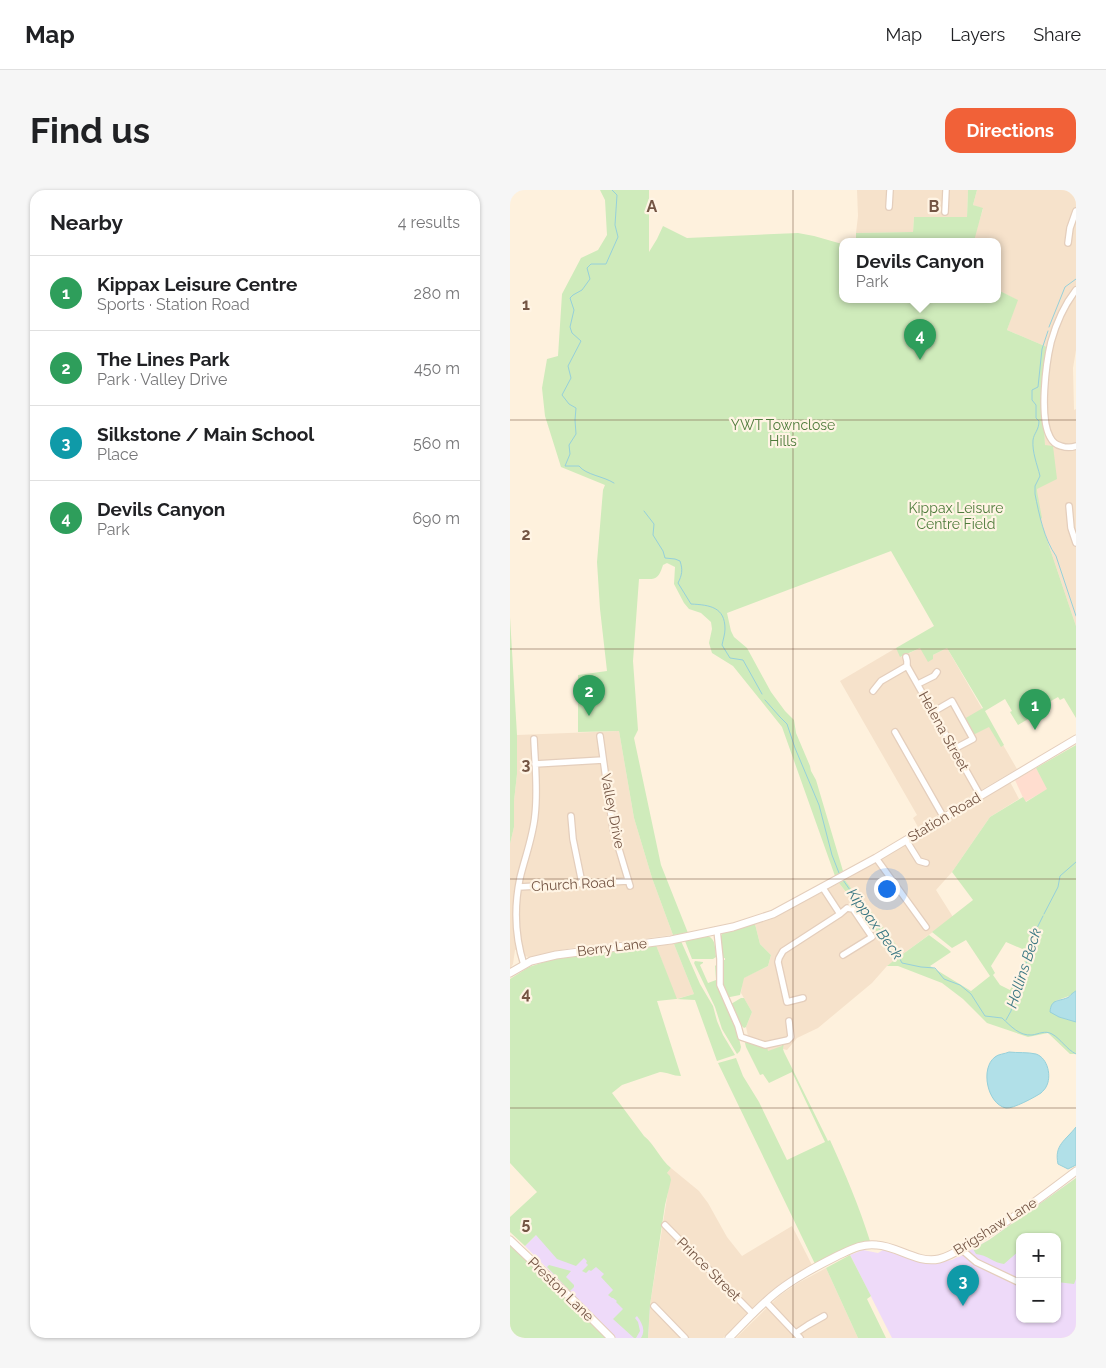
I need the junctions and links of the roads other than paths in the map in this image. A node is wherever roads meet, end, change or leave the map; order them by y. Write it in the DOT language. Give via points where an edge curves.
graph roads {
  1 [pos="890,190"];
  2 [pos="946,190"];
  3 [pos="890,207"];
  4 [pos="1076,211"];
  5 [pos="945,212"];
  6 [pos="1069,235"];
  7 [pos="1076,235"];
  8 [pos="1068,243"];
  9 [pos="1076,290"];
  10 [pos="1076,446"];
  11 [pos="1068,506"];
  12 [pos="1074,533"];
  13 [pos="1076,543"];
  14 [pos="906,657"];
  15 [pos="908,666"];
  16 [pos="937,672"];
  17 [pos="918,684"];
  18 [pos="873,691"];
  19 [pos="933,712"];
  20 [pos="895,732"];
  21 [pos="600,736"];
  22 [pos="534,739"];
  23 [pos="1076,739"];
  24 [pos="954,749"];
  25 [pos="603,760"];
  26 [pos="535,764"];
  27 [pos="980,796"];
  28 [pos="572,816"];
  29 [pos="944,818"];
  30 [pos="906,840"];
  31 [pos="876,858"];
  32 [pos="926,863"];
  33 [pos="582,883"];
  34 [pos="629,883"];
  35 [pos="519,886"];
  36 [pos="823,888"];
  37 [pos="812,894"];
  38 [pos="840,914"];
  39 [pos="926,927"];
  40 [pos="717,930"];
  41 [pos="843,956"];
  42 [pos="524,964"];
  43 [pos="510,973"];
  44 [pos="803,998"];
  45 [pos="789,1021"];
  46 [pos="1076,1172"];
  47 [pos="665,1225"];
  48 [pos="510,1240"];
  49 [pos="961,1249"];
  50 [pos="1016,1281"];
  51 [pos="766,1302"];
  52 [pos="654,1306"];
  53 [pos="753,1314"];
  54 [pos="824,1316"];
  55 [pos="797,1336"];
  56 [pos="611,1338"];
  57 [pos="685,1338"];
  58 [pos="729,1338"];
  1 -- 3 [label="street"];
  2 -- 5 [label="street"];
  4 -- 6 [label="street"];
  6 -- 7 [label="street"];
  6 -- 8 [label="street"];
  9 -- 10 [label="street" via="1053,336 1045,390 1046,424 1050,438 1062,447"];
  11 -- 12 [label="street"];
  12 -- 13 [label="street"];
  14 -- 15 [label="street, Helena Street"];
  15 -- 17 [label="street, Helena Street"];
  15 -- 18 [label="street" via="881,681"];
  16 -- 17 [label="street"];
  17 -- 19 [label="street, Helena Street"];
  19 -- 24 [label="street, Helena Street"];
  19 -- 24 [label="street" via="952,702 973,739"];
  20 -- 29 [label="street"];
  21 -- 25 [label="street, Valley Drive"];
  22 -- 26 [label="street"];
  23 -- 27 [label="street, Station Road"];
  24 -- 27 [label="street, Helena Street"];
  25 -- 26 [label="street"];
  25 -- 34 [label="street, Valley Drive" via="613,829"];
  26 -- 35 [label="street" via="536,815"];
  27 -- 29 [label="street, Station Road"];
  28 -- 33 [label="street"];
  29 -- 30 [label="street, Station Road"];
  30 -- 31 [label="street, Station Road"];
  30 -- 32 [label="street" via="919,861"];
  31 -- 36 [label="street, Station Road"];
  31 -- 39 [label="street"];
  33 -- 34 [label="street, Church Road"];
  33 -- 35 [label="street, Church Road"];
  35 -- 42 [label="street" via="517,929"];
  36 -- 37 [label="street, Station Road"];
  36 -- 38 [label="street"];
  37 -- 40 [label="street, Berry Lane" via="773,914"];
  38 -- 41 [label="street" via="847,908 853,909 872,937"];
  38 -- 44 [label="street" via="784,951 779,958 778,967 787,1002"];
  40 -- 42 [label="street, Berry Lane" via="671,940 568,952"];
  40 -- 45 [label="street" via="720,985 741,1037 766,1045 788,1040 791,1037"];
  42 -- 43 [label="street, Berry Lane"];
  46 -- 49 [label="street, Brigshaw Lane" via="1006,1222"];
  47 -- 53 [label="street, Prince Street"];
  48 -- 56 [label="street, Preston Lane"];
  49 -- 50 [label="street" via="976,1262"];
  49 -- 51 [label="street, Brigshaw Lane" via="934,1260 882,1245 862,1246 787,1284"];
  51 -- 53 [label="street, Brigshaw Lane"];
  51 -- 55 [label="street"];
  52 -- 57 [label="street"];
  53 -- 58 [label="street, Brigshaw Lane"];
  54 -- 55 [label="street"];
}
